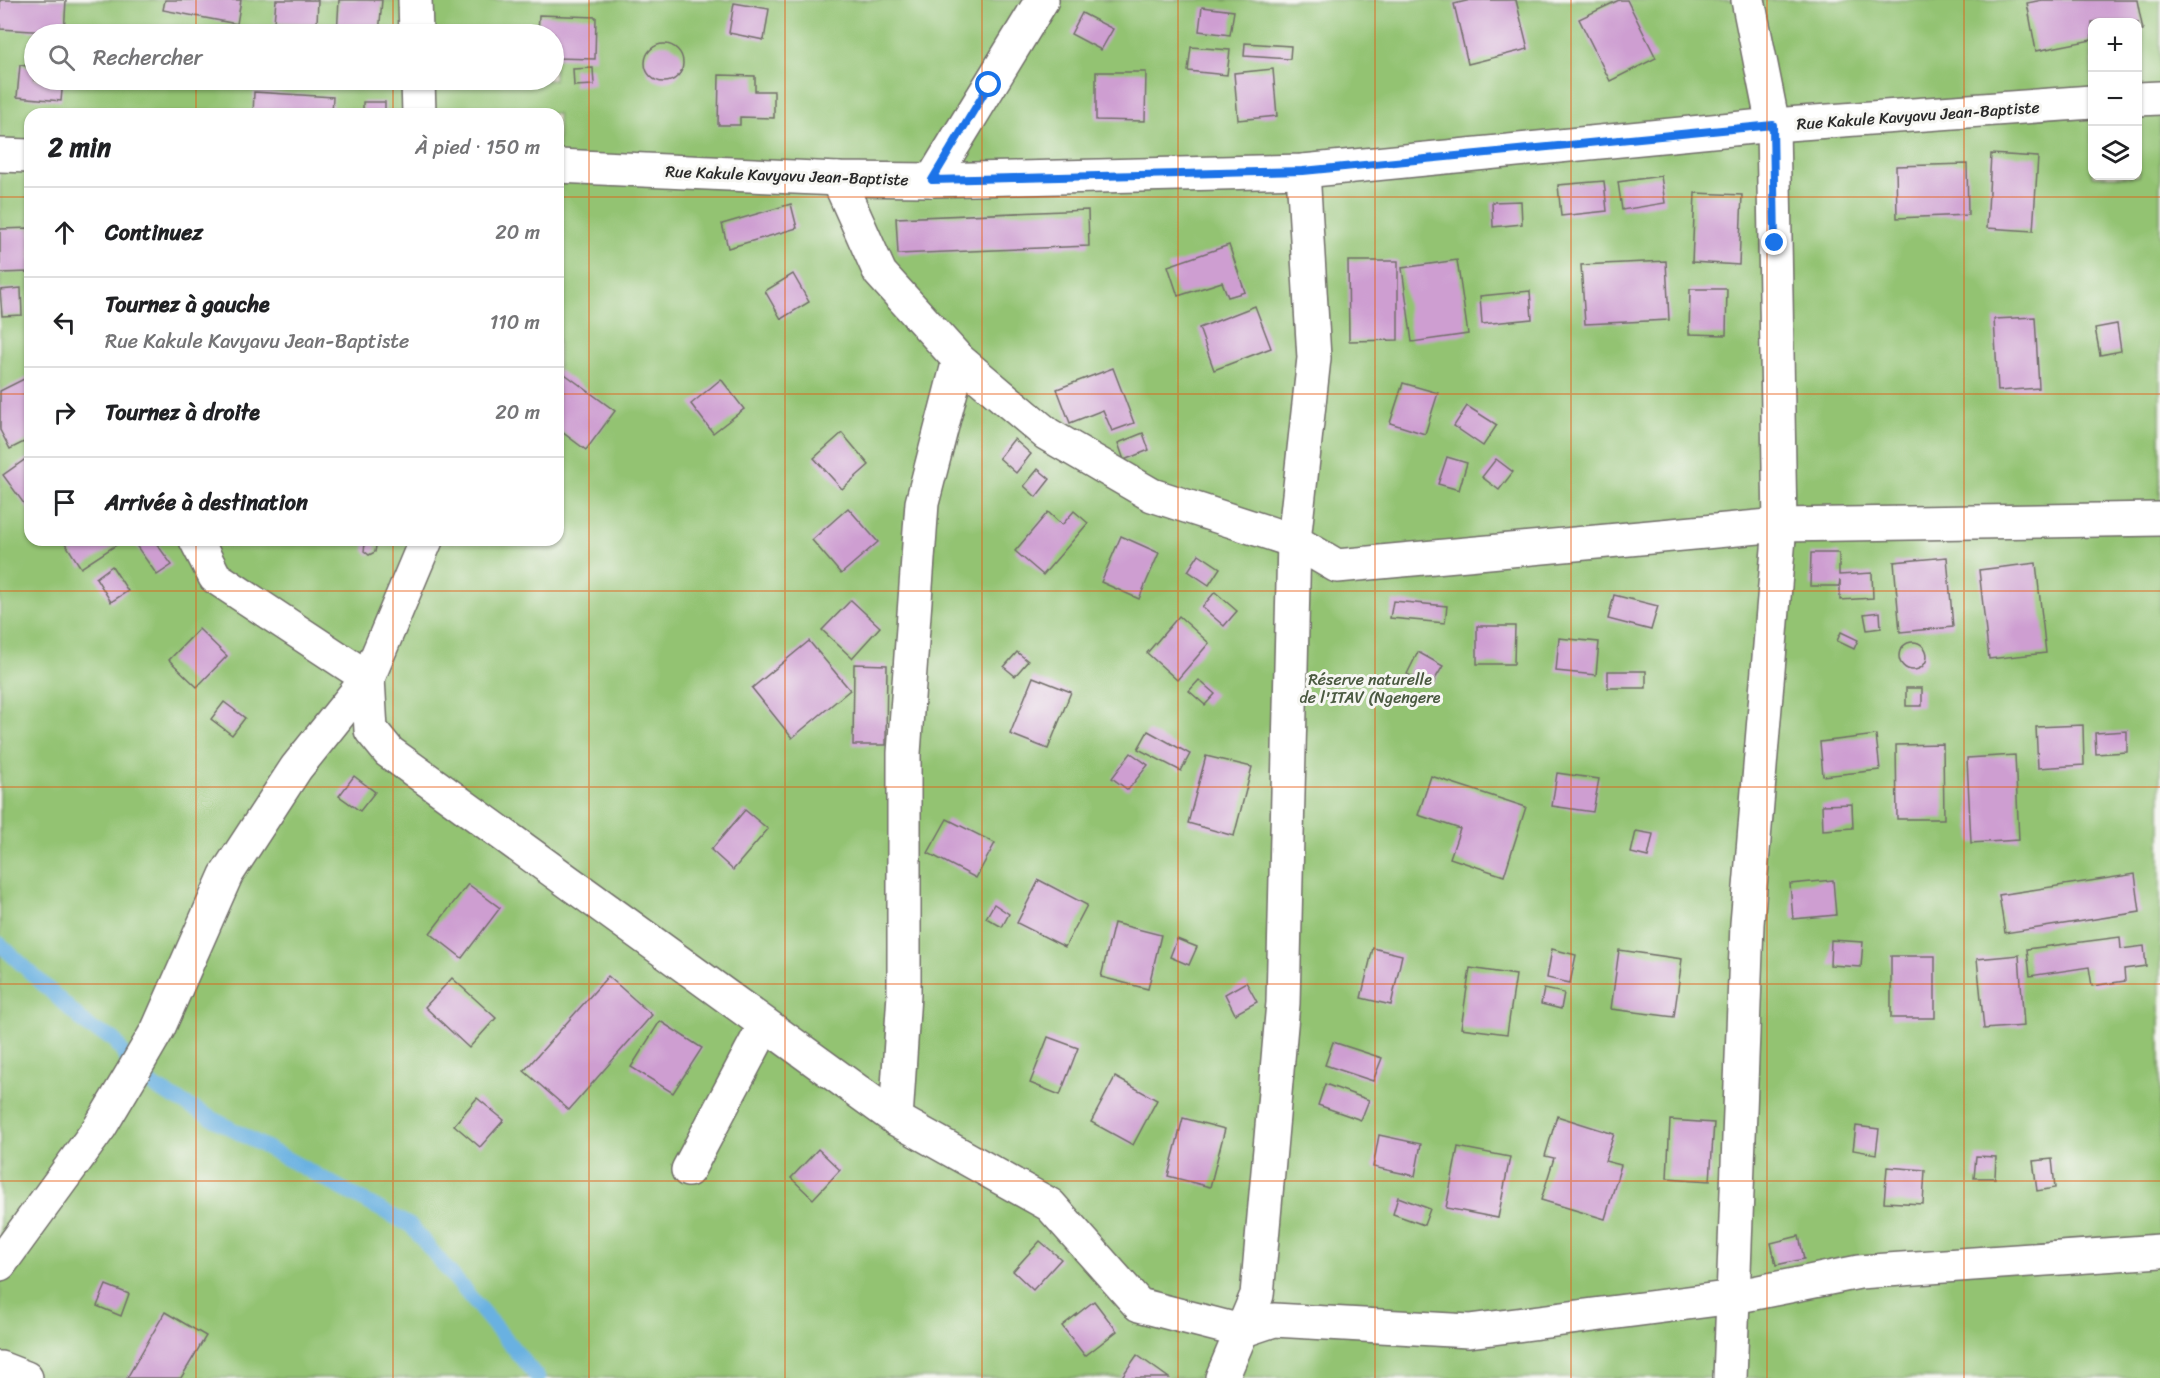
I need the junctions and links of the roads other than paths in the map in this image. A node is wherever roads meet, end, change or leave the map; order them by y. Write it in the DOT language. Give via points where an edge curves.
graph roads {
  1 [pos="415,0"];
  2 [pos="1042,0"];
  3 [pos="1748,0"];
  4 [pos="416,24"];
  5 [pos="418,90"];
  6 [pos="2160,98"];
  7 [pos="2142,99"];
  8 [pos="2088,102"];
  9 [pos="419,108"];
  10 [pos="1773,125"];
  11 [pos="0,155"];
  12 [pos="24,156"];
  13 [pos="564,166"];
  14 [pos="1303,171"];
  15 [pos="838,179"];
  16 [pos="932,180"];
  17 [pos="959,360"];
  18 [pos="2160,519"];
  19 [pos="1780,525"];
  20 [pos="1294,541"];
  21 [pos="199,546"];
  22 [pos="423,546"];
  23 [pos="368,678"];
  24 [pos="765,1025"];
  25 [pos="896,1119"];
  26 [pos="688,1170"];
  27 [pos="2160,1251"];
  28 [pos="0,1264"];
  29 [pos="1734,1297"];
  30 [pos="1241,1331"];
  31 [pos="0,1368"];
  32 [pos="26,1378"];
  33 [pos="1222,1378"];
  34 [pos="1730,1378"];
  1 -- 4 [label="street"];
  2 -- 16 [label="street"];
  3 -- 10 [label="street"];
  5 -- 9 [label="street"];
  6 -- 7 [label="street"];
  8 -- 10 [label="street, Rue Kakule Kavyavu Jean-Baptiste"];
  10 -- 14 [label="street, Rue Kakule Kavyavu Jean-Baptiste"];
  10 -- 19 [label="street"];
  11 -- 12 [label="street"];
  13 -- 15 [label="street, Rue Kakule Kavyavu Jean-Baptiste"];
  14 -- 16 [label="street, Rue Kakule Kavyavu Jean-Baptiste"];
  14 -- 20 [label="street" via="1314,358"];
  15 -- 16 [label="street, Rue Kakule Kavyavu Jean-Baptiste"];
  15 -- 17 [label="street" via="880,273"];
  17 -- 20 [label="street" via="1047,434 1152,495"];
  17 -- 25 [label="street" via="921,503 904,753 904,994"];
  18 -- 19 [label="street"];
  19 -- 20 [label="street" via="1337,566"];
  19 -- 29 [label="street" via="1747,924"];
  20 -- 30 [label="street" via="1283,1003 1257,1295"];
  21 -- 23 [label="street" via="215,578"];
  22 -- 23 [label="street"];
  23 -- 24 [label="street" via="370,730 389,752"];
  23 -- 28 [label="street" via="296,768 226,875 158,1029 100,1127"];
  24 -- 25 [label="street"];
  24 -- 26 [label="street"];
  25 -- 30 [label="street" via="1050,1206 1139,1305"];
  27 -- 29 [label="street" via="1859,1272"];
  29 -- 30 [label="street" via="1469,1331 1275,1320"];
  29 -- 34 [label="street"];
  30 -- 33 [label="street"];
  31 -- 32 [label="street"];
}
